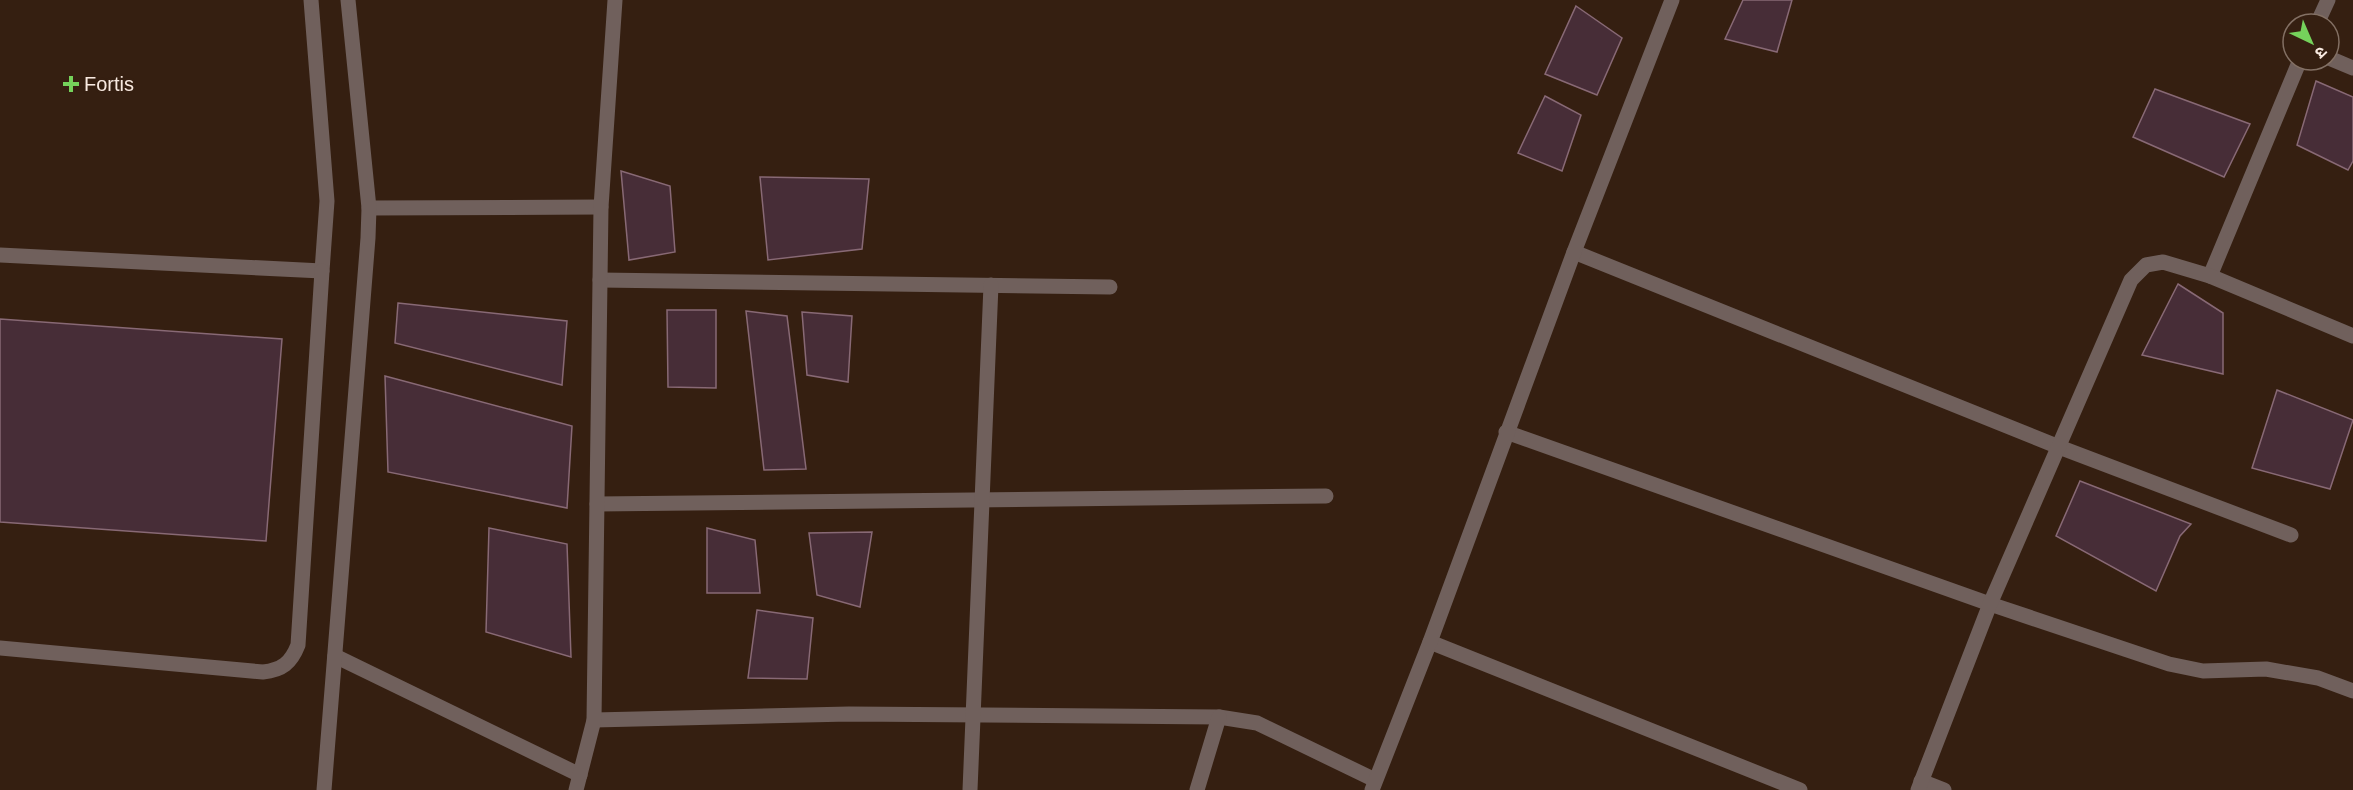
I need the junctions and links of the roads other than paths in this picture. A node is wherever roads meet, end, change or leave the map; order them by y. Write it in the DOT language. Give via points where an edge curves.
graph roads {
  1 [pos="311,0"];
  2 [pos="348,0"];
  3 [pos="615,0"];
  4 [pos="1672,0"];
  5 [pos="2295,72"];
  6 [pos="601,207"];
  7 [pos="369,208"];
  8 [pos="1574,252"];
  9 [pos="0,255"];
  10 [pos="322,272"];
  11 [pos="2210,276"];
  12 [pos="600,280"];
  13 [pos="991,285"];
  14 [pos="1110,287"];
  15 [pos="2353,336"];
  16 [pos="1506,432"];
  17 [pos="2059,447"];
  18 [pos="1326,496"];
  19 [pos="982,500"];
  20 [pos="597,504"];
  21 [pos="2291,535"];
  22 [pos="1990,604"];
  23 [pos="1430,642"];
  24 [pos="0,648"];
  25 [pos="335,656"];
  26 [pos="2353,691"];
  27 [pos="975,716"];
  28 [pos="1219,717"];
  29 [pos="594,720"];
  30 [pos="578,783"];
  31 [pos="1373,785"];
  32 [pos="1920,785"];
  33 [pos="324,790"];
  34 [pos="970,790"];
  35 [pos="1197,790"];
  36 [pos="1800,790"];
  37 [pos="1944,790"];
  1 -- 10 [label="street" via="327,201"];
  2 -- 7 [label="street"];
  3 -- 6 [label="street"];
  4 -- 8 [label="street"];
  5 -- 11 [label="street"];
  6 -- 7 [label="street"];
  6 -- 12 [label="street"];
  7 -- 25 [label="street"];
  8 -- 16 [label="street"];
  8 -- 17 [label="street"];
  9 -- 10 [label="street"];
  10 -- 24 [label="street" via="298,645 294,656 275,671 263,672"];
  11 -- 15 [label="street"];
  11 -- 17 [label="street" via="2163,262 2146,265 2131,279"];
  12 -- 13 [label="street"];
  12 -- 20 [label="street"];
  13 -- 14 [label="street"];
  13 -- 19 [label="street"];
  16 -- 22 [label="street"];
  16 -- 23 [label="street"];
  17 -- 21 [label="street"];
  17 -- 22 [label="street"];
  18 -- 19 [label="street"];
  19 -- 20 [label="street"];
  19 -- 27 [label="street"];
  20 -- 29 [label="street"];
  22 -- 26 [label="street" via="2185,668 2266,669 2318,678"];
  22 -- 32 [label="street"];
  23 -- 31 [label="street"];
  23 -- 36 [label="street"];
  25 -- 30 [label="street"];
  25 -- 33 [label="street"];
  27 -- 28 [label="street"];
  27 -- 29 [label="street" via="849,714"];
  27 -- 34 [label="street"];
  28 -- 31 [label="street" via="1257,723"];
  28 -- 35 [label="street"];
  29 -- 30 [label="street"];
  32 -- 37 [label="street"];
}
